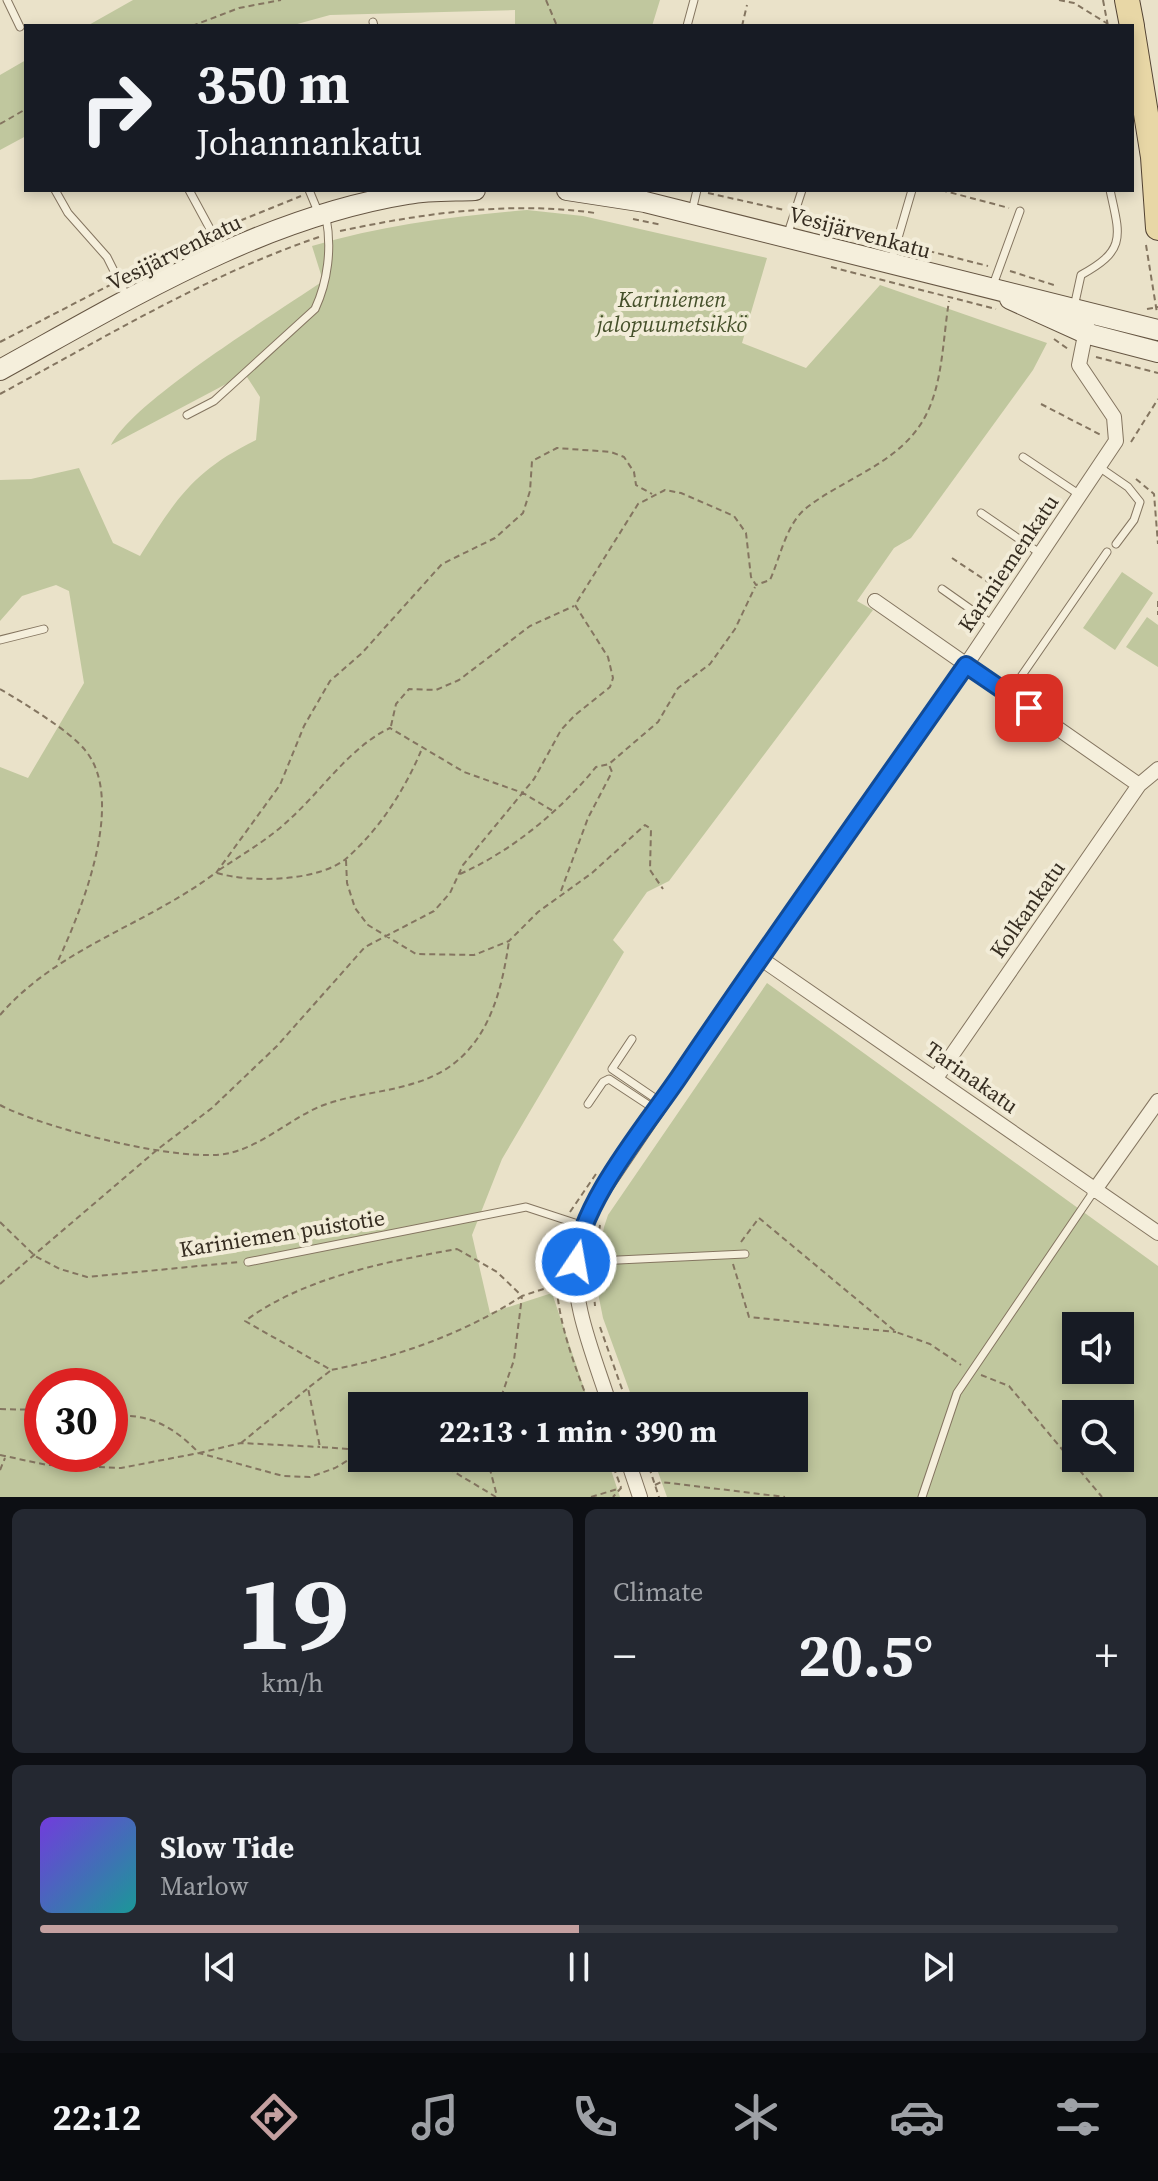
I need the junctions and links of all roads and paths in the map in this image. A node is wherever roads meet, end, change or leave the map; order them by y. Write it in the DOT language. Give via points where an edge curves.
graph roads {
  1 [pos="7,0"];
  2 [pos="238,0"];
  3 [pos="281,0"];
  4 [pos="546,0"];
  5 [pos="694,0"];
  6 [pos="1059,0"];
  7 [pos="1103,0"];
  8 [pos="1127,0"];
  9 [pos="1075,1"];
  10 [pos="747,5"];
  11 [pos="239,8"];
  12 [pos="197,24"];
  13 [pos="556,24"];
  14 [pos="688,24"];
  15 [pos="742,24"];
  16 [pos="1116,24"];
  17 [pos="1119,24"];
  18 [pos="1121,24"];
  19 [pos="20,27"];
  20 [pos="1134,81"];
  21 [pos="24,110"];
  22 [pos="0,124"];
  23 [pos="1155,164"];
  24 [pos="56,192"];
  25 [pos="190,192"];
  26 [pos="308,192"];
  27 [pos="310,192"];
  28 [pos="408,192"];
  29 [pos="593,192"];
  30 [pos="696,192"];
  31 [pos="706,192"];
  32 [pos="801,192"];
  33 [pos="911,192"];
  34 [pos="949,192"];
  35 [pos="1110,192"];
  36 [pos="646,196"];
  37 [pos="1020,211"];
  38 [pos="596,213"];
  39 [pos="795,213"];
  40 [pos="691,214"];
  41 [pos="626,217"];
  42 [pos="325,221"];
  43 [pos="671,227"];
  44 [pos="1158,228"];
  45 [pos="213,233"];
  46 [pos="787,238"];
  47 [pos="898,243"];
  48 [pos="222,252"];
  49 [pos="890,264"];
  50 [pos="821,265"];
  51 [pos="1000,269"];
  52 [pos="119,281"];
  53 [pos="1064,288"];
  54 [pos="995,292"];
  55 [pos="949,299"];
  56 [pos="128,300"];
  57 [pos="1009,312"];
  58 [pos="1158,330"];
  59 [pos="1080,331"];
  60 [pos="0,342"];
  61 [pos="1158,352"];
  62 [pos="0,370"];
  63 [pos="1158,373"];
  64 [pos="0,394"];
  65 [pos="1158,399"];
  66 [pos="1041,404"];
  67 [pos="187,415"];
  68 [pos="1106,437"];
  69 [pos="1128,447"];
  70 [pos="1023,457"];
  71 [pos="1099,467"];
  72 [pos="652,494"];
  73 [pos="1080,495"];
  74 [pos="981,513"];
  75 [pos="1116,544"];
  76 [pos="1107,552"];
  77 [pos="1041,554"];
  78 [pos="952,558"];
  79 [pos="756,585"];
  80 [pos="942,589"];
  81 [pos="1001,591"];
  82 [pos="875,601"];
  83 [pos="1158,601"];
  84 [pos="575,605"];
  85 [pos="1158,615"];
  86 [pos="993,625"];
  87 [pos="44,629"];
  88 [pos="0,640"];
  89 [pos="966,665"];
  90 [pos="0,689"];
  91 [pos="1009,694"];
  92 [pos="390,728"];
  93 [pos="422,750"];
  94 [pos="609,764"];
  95 [pos="1158,769"];
  96 [pos="1139,785"];
  97 [pos="523,793"];
  98 [pos="553,811"];
  99 [pos="346,860"];
  100 [pos="216,873"];
  101 [pos="459,875"];
  102 [pos="663,889"];
  103 [pos="561,893"];
  104 [pos="385,938"];
  105 [pos="509,941"];
  106 [pos="760,958"];
  107 [pos="58,962"];
  108 [pos="0,1015"];
  109 [pos="632,1039"];
  110 [pos="936,1078"];
  111 [pos="1158,1101"];
  112 [pos="588,1104"];
  113 [pos="0,1105"];
  114 [pos="659,1106"];
  115 [pos="158,1149"];
  116 [pos="1094,1191"];
  117 [pos="0,1222"];
  118 [pos="584,1226"];
  119 [pos="1158,1233"];
  120 [pos="745,1254"];
  121 [pos="730,1255"];
  122 [pos="35,1256"];
  123 [pos="248,1262"];
  124 [pos="576,1262"];
  125 [pos="584,1280"];
  126 [pos="0,1284"];
  127 [pos="522,1296"];
  128 [pos="896,1332"];
  129 [pos="331,1370"];
  130 [pos="972,1372"];
  131 [pos="308,1388"];
  132 [pos="503,1392"];
  133 [pos="606,1392"];
  134 [pos="623,1392"];
  135 [pos="0,1409"];
  136 [pos="24,1410"];
  137 [pos="128,1415"];
  138 [pos="241,1443"];
  139 [pos="320,1447"];
  140 [pos="348,1450"];
  141 [pos="199,1453"];
  142 [pos="0,1455"];
  143 [pos="5,1457"];
  144 [pos="348,1460"];
  145 [pos="0,1470"];
  146 [pos="456,1472"];
  147 [pos="491,1472"];
  148 [pos="615,1472"];
  149 [pos="632,1472"];
  150 [pos="651,1472"];
  151 [pos="655,1485"];
  152 [pos="621,1488"];
  153 [pos="497,1497"];
  154 [pos="591,1497"];
  155 [pos="613,1497"];
  156 [pos="624,1497"];
  157 [pos="640,1497"];
  158 [pos="659,1497"];
  159 [pos="785,1497"];
  160 [pos="922,1497"];
  161 [pos="1102,1497"];
  1 -- 19 [label="lane"];
  2 -- 11 [label="path"];
  3 -- 11 [label="path"];
  4 -- 13 [label="path"];
  5 -- 14 [label="lane"];
  6 -- 9 [label="path"];
  7 -- 17 [label="path"];
  8 -- 18 [label="main road"];
  9 -- 16 [label="path"];
  10 -- 15 [label="path"];
  11 -- 12 [label="path"];
  20 -- 23 [label="main road"];
  21 -- 22 [label="path"];
  23 -- 44 [label="main road"];
  24 -- 52 [label="lane" via="98,244"];
  25 -- 45 [label="lane"];
  26 -- 45 [label="path"];
  27 -- 42 [label="lane"];
  28 -- 42 [label="street, Vesijärvenkatu"];
  29 -- 36 [label="street, Vesijärvenkatu"];
  30 -- 40 [label="lane"];
  31 -- 39 [label="path"];
  32 -- 39 [label="lane"];
  33 -- 47 [label="lane"];
  34 -- 37 [label="path"];
  35 -- 59 [label="lane" via="1120,238 1113,253 1081,275"];
  36 -- 40 [label="street, Vesijärvenkatu"];
  37 -- 51 [label="lane"];
  38 -- 42 [label="path" via="551,207 467,209"];
  39 -- 46 [label="lane"];
  39 -- 47 [label="path"];
  40 -- 46 [label="street, Vesijärvenkatu"];
  41 -- 43 [label="path"];
  42 -- 48 [label="street, Vesijärvenkatu"];
  42 -- 64 [label="path"];
  42 -- 67 [label="lane" via="324,290 315,309 214,401"];
  45 -- 48 [label="lane"];
  45 -- 52 [label="path"];
  46 -- 49 [label="street, Vesijärvenkatu"];
  47 -- 49 [label="lane"];
  47 -- 51 [label="path"];
  48 -- 56 [label="street, Vesijärvenkatu"];
  49 -- 54 [label="street, Vesijärvenkatu"];
  50 -- 55 [label="path"];
  51 -- 53 [label="path"];
  51 -- 54 [label="lane"];
  52 -- 56 [label="lane"];
  52 -- 60 [label="path"];
  54 -- 59 [label="street, Vesijärvenkatu"];
  55 -- 57 [label="path"];
  55 -- 79 [label="path" via="925,416 905,444 805,509 770,580"];
  56 -- 62 [label="street, Vesijärvenkatu"];
  58 -- 59 [label="street, Vesijärvenkatu"];
  59 -- 61 [label="street, Vesijärvenkatu"];
  59 -- 63 [label="path"];
  59 -- 71 [label="street, Kariniemenkatu" via="1079,365 1114,417 1117,431"];
  65 -- 69 [label="path"];
  66 -- 68 [label="path"];
  70 -- 73 [label="lane"];
  71 -- 73 [label="street, Kariniemenkatu"];
  71 -- 75 [label="lane" via="1140,502"];
  72 -- 79 [label="path" via="681,493 734,516 746,533"];
  72 -- 84 [label="path" via="638,504"];
  72 -- 100 [label="path" via="636,485 624,457 611,452 557,448 532,461 523,513 495,538 442,564 330,681 280,785"];
  73 -- 77 [label="street, Kariniemenkatu"];
  74 -- 77 [label="lane"];
  76 -- 91 [label="lane"];
  77 -- 86 [label="street, Kariniemenkatu"];
  78 -- 81 [label="path"];
  79 -- 94 [label="path" via="710,664 678,688 658,722"];
  80 -- 86 [label="lane"];
  82 -- 89 [label="street"];
  83 -- 85 [label="path"];
  84 -- 92 [label="path" via="530,626 459,680 436,690 409,689 396,704"];
  84 -- 97 [label="path" via="608,657 613,678 610,687 561,730"];
  86 -- 89 [label="street, Kariniemenkatu"];
  87 -- 88 [label="lane"];
  89 -- 91 [label="street"];
  89 -- 106 [label="street, Kariniemenkatu"];
  90 -- 107 [label="path" via="85,749 95,767 103,814 96,858"];
  91 -- 96 [label="street"];
  92 -- 93 [label="path"];
  92 -- 100 [label="path" via="366,740 286,823"];
  93 -- 97 [label="path"];
  93 -- 99 [label="path" via="390,809"];
  94 -- 98 [label="path" via="596,767"];
  94 -- 103 [label="path" via="612,772 588,818"];
  95 -- 96 [label="street, Kolkankatu"];
  96 -- 110 [label="street, Kolkankatu"];
  97 -- 98 [label="path"];
  97 -- 101 [label="path" via="480,840"];
  98 -- 101 [label="path" via="482,865"];
  99 -- 100 [label="path" via="273,880"];
  99 -- 104 [label="path" via="355,908"];
  100 -- 107 [label="path" via="183,897"];
  101 -- 104 [label="path" via="434,911"];
  102 -- 103 [label="path" via="650,870 651,829 645,825"];
  103 -- 105 [label="path"];
  104 -- 105 [label="path" via="416,954 445,956 474,955"];
  104 -- 115 [label="path" via="365,947 277,1046 212,1108"];
  105 -- 115 [label="path" via="488,1023 469,1053 442,1073 320,1107 229,1154"];
  106 -- 110 [label="street, Tarinakatu"];
  106 -- 114 [label="street, Kariniemenkatu"];
  107 -- 108 [label="path"];
  109 -- 114 [label="lane" via="612,1069"];
  110 -- 116 [label="street, Tarinakatu"];
  111 -- 116 [label="street"];
  112 -- 114 [label="lane" via="609,1079"];
  113 -- 115 [label="path" via="74,1132"];
  114 -- 118 [label="street, Kariniemenkatu"];
  115 -- 122 [label="path"];
  116 -- 119 [label="street, Tarinakatu"];
  116 -- 130 [label="lane"];
  117 -- 122 [label="path, Kariniemen puistotie"];
  118 -- 123 [label="lane, Kariniemen puistotie" via="526,1207"];
  118 -- 124 [label="street, Kariniemenkatu"];
  120 -- 121 [label="lane"];
  121 -- 124 [label="lane"];
  121 -- 128 [label="path" via="749,1317"];
  121 -- 128 [label="path" via="759,1218"];
  122 -- 123 [label="path, Kariniemen puistotie" via="87,1277"];
  122 -- 126 [label="path"];
  124 -- 125 [label="street, Kariniemenkatu"];
  125 -- 127 [label="path"];
  125 -- 133 [label="street, Kariniemenkatu" via="584,1323"];
  125 -- 134 [label="path"];
  127 -- 129 [label="path" via="482,1322 370,1363"];
  127 -- 129 [label="path" via="497,1272 457,1249 383,1262 270,1303 245,1321"];
  127 -- 132 [label="path" via="514,1360"];
  128 -- 130 [label="path" via="930,1344"];
  129 -- 131 [label="path"];
  130 -- 160 [label="lane" via="957,1393"];
  130 -- 161 [label="path" via="1009,1386"];
  131 -- 138 [label="path"];
  131 -- 139 [label="path"];
  135 -- 136 [label="path"];
  137 -- 141 [label="path" via="162,1422"];
  138 -- 139 [label="path"];
  138 -- 141 [label="path"];
  139 -- 140 [label="path"];
  141 -- 143 [label="path" via="121,1468"];
  141 -- 144 [label="path" via="283,1476 310,1477"];
  142 -- 143 [label="path"];
  143 -- 145 [label="path"];
  146 -- 153 [label="path"];
  147 -- 153 [label="path"];
  148 -- 152 [label="path"];
  149 -- 157 [label="street"];
  150 -- 151 [label="path"];
  151 -- 158 [label="path"];
  151 -- 159 [label="path"];
  152 -- 154 [label="path"];
  152 -- 155 [label="path"];
  152 -- 156 [label="path"];
}
